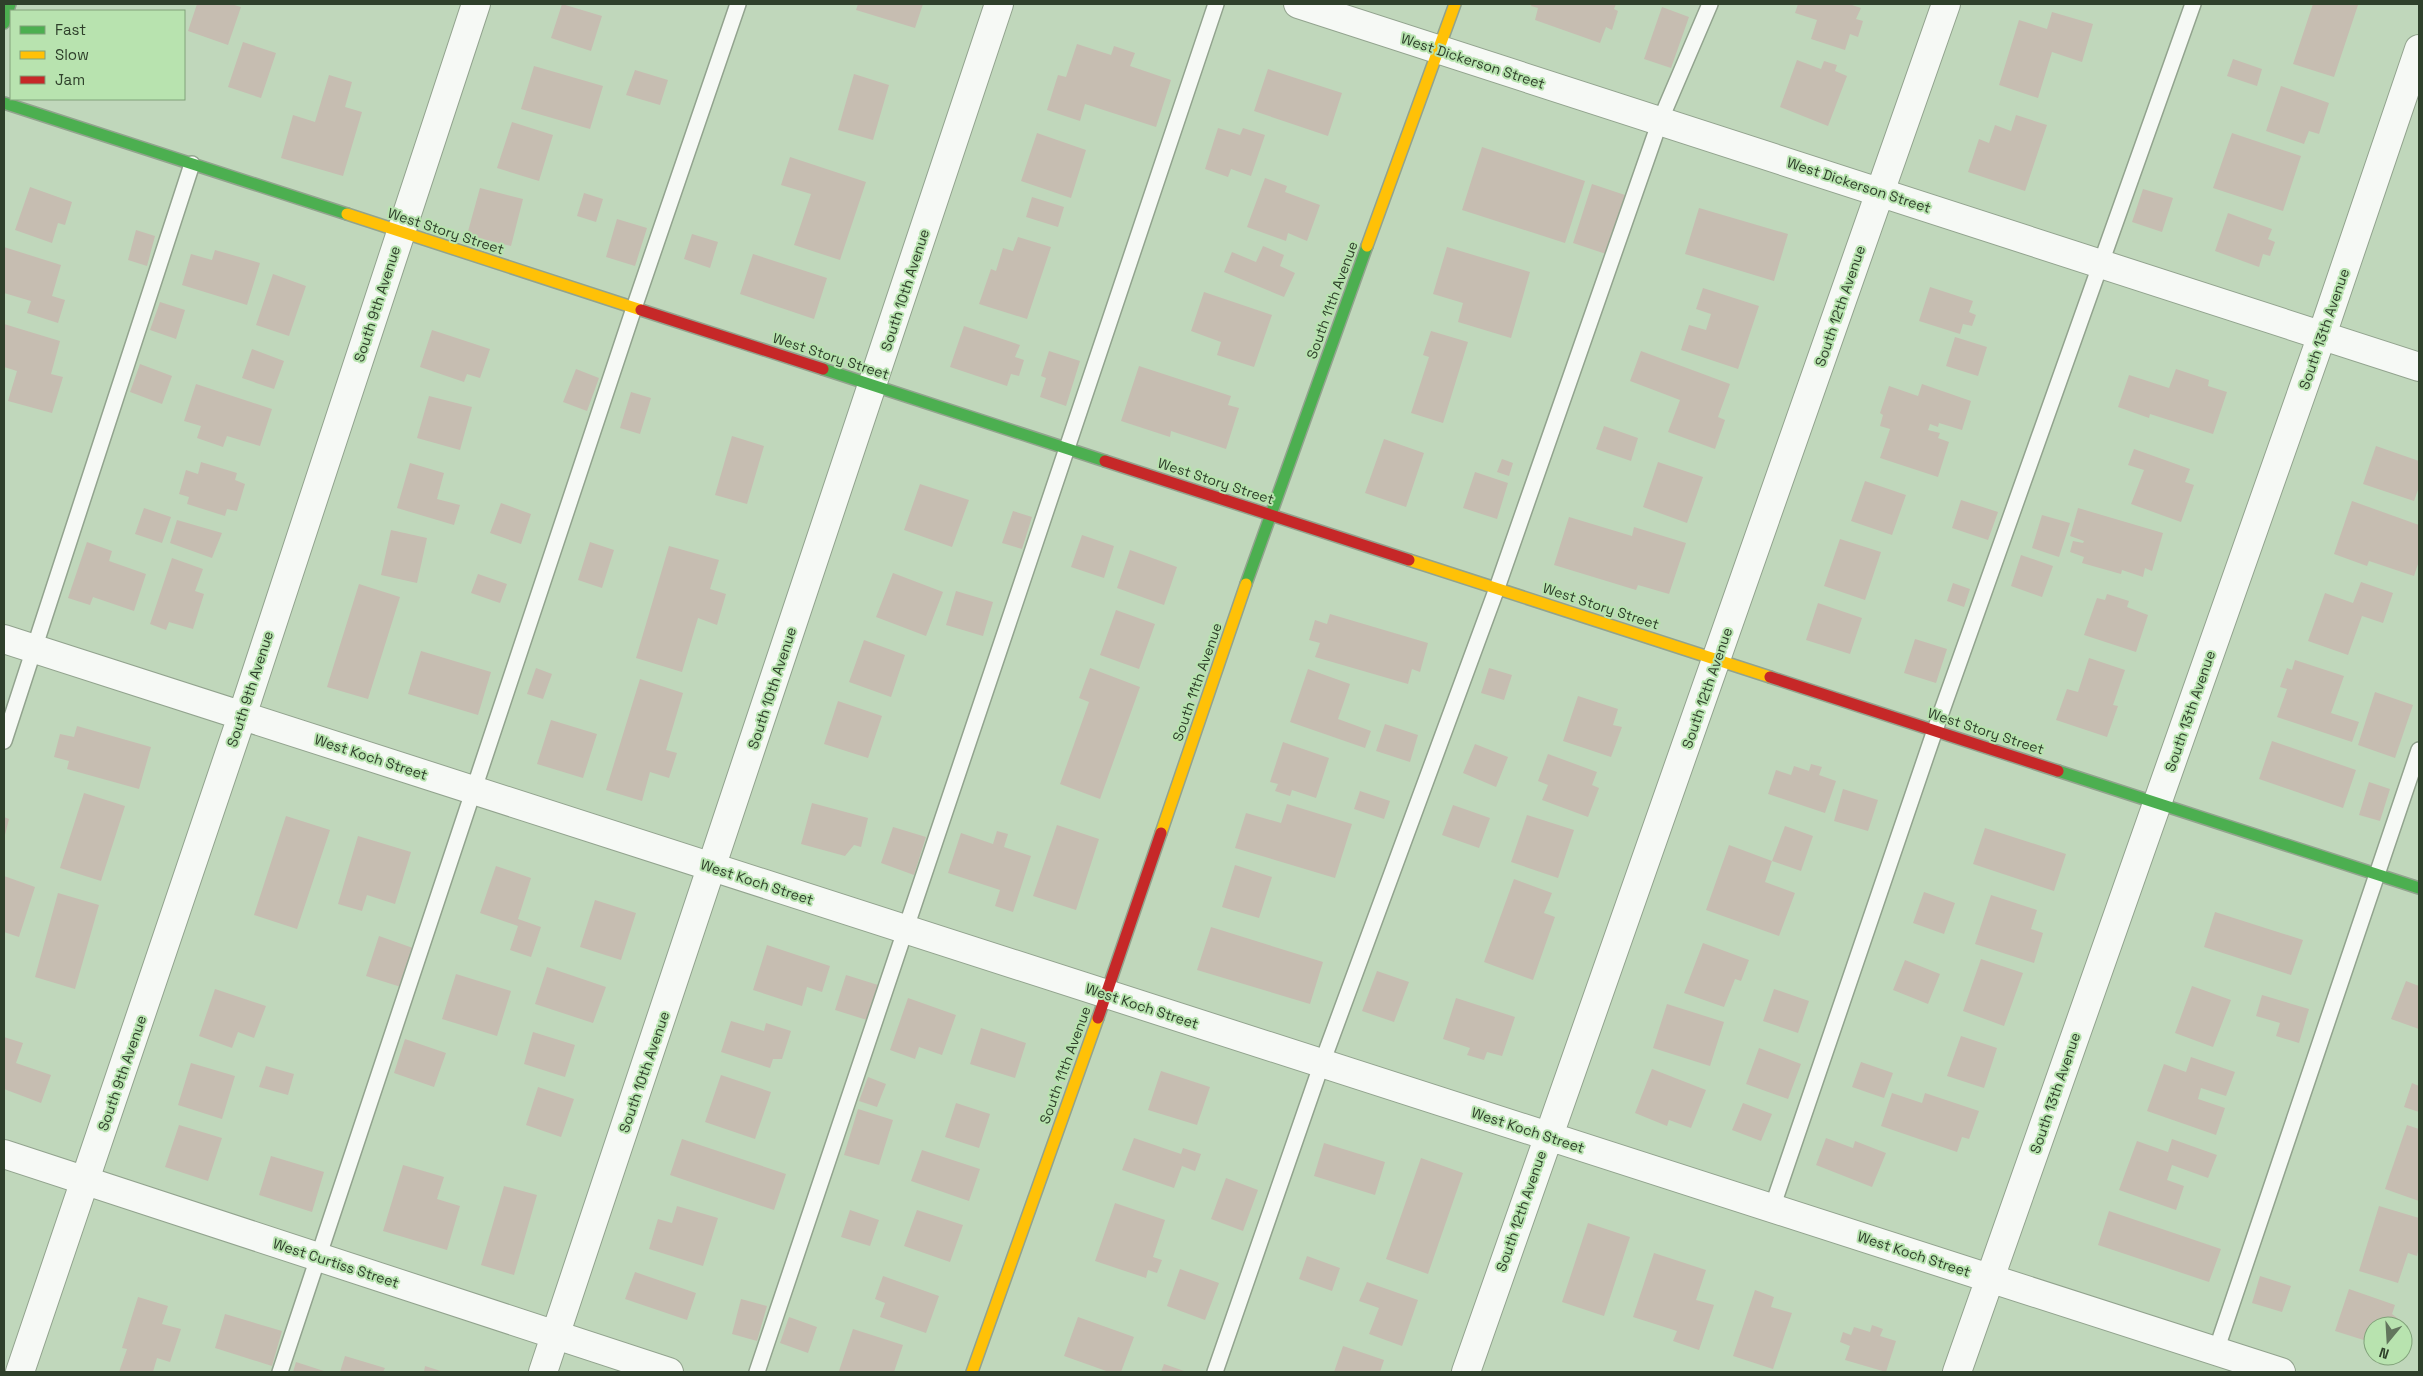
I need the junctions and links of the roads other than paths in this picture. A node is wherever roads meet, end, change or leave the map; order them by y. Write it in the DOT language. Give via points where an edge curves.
graph roads {
  1 [pos="10,4"];
  2 [pos="476,4"];
  3 [pos="738,4"];
  4 [pos="999,4"];
  5 [pos="1216,4"];
  6 [pos="1298,4"];
  7 [pos="1455,4"];
  8 [pos="1710,4"];
  9 [pos="1946,4"];
  10 [pos="2193,4"];
  11 [pos="4,23"];
  12 [pos="2419,49"];
  13 [pos="1439,50"];
  14 [pos="4,103"];
  15 [pos="1660,122"];
  16 [pos="192,164"];
  17 [pos="1879,192"];
  18 [pos="400,232"];
  19 [pos="2100,263"];
  20 [pos="634,308"];
  21 [pos="2322,336"];
  22 [pos="2419,367"];
  23 [pos="873,385"];
  24 [pos="1067,448"];
  25 [pos="1270,514"];
  26 [pos="1497,588"];
  27 [pos="4,639"];
  28 [pos="35,649"];
  29 [pos="1717,660"];
  30 [pos="242,716"];
  31 [pos="1935,730"];
  32 [pos="4,741"];
  33 [pos="2419,750"];
  34 [pos="474,791"];
  35 [pos="2158,803"];
  36 [pos="712,868"];
  37 [pos="2376,874"];
  38 [pos="2419,888"];
  39 [pos="907,930"];
  40 [pos="1106,994"];
  41 [pos="1322,1063"];
  42 [pos="1547,1136"];
  43 [pos="4,1154"];
  44 [pos="85,1181"];
  45 [pos="1772,1208"];
  46 [pos="318,1257"];
  47 [pos="1990,1278"];
  48 [pos="556,1335"];
  49 [pos="2216,1351"];
  50 [pos="20,1372"];
  51 [pos="280,1372"];
  52 [pos="543,1372"];
  53 [pos="669,1372"];
  54 [pos="757,1372"];
  55 [pos="972,1372"];
  56 [pos="1215,1372"];
  57 [pos="1466,1372"];
  58 [pos="1957,1372"];
  59 [pos="2281,1372"];
  1 -- 11 [label="street"];
  2 -- 18 [label="street, South 9th Avenue"];
  3 -- 20 [label="lane"];
  4 -- 23 [label="street, South 10th Avenue"];
  5 -- 24 [label="lane"];
  6 -- 13 [label="street, West Dickerson Street"];
  7 -- 13 [label="street, South 11th Avenue"];
  8 -- 15 [label="lane"];
  9 -- 17 [label="street, South 12th Avenue"];
  10 -- 19 [label="lane"];
  12 -- 21 [label="street, South 13th Avenue"];
  13 -- 15 [label="street, West Dickerson Street"];
  13 -- 25 [label="street, South 11th Avenue"];
  14 -- 16 [label="street, West Story Street"];
  15 -- 17 [label="street, West Dickerson Street"];
  15 -- 26 [label="lane"];
  16 -- 18 [label="street, West Story Street"];
  16 -- 28 [label="lane"];
  17 -- 19 [label="street, West Dickerson Street"];
  17 -- 29 [label="street, South 12th Avenue"];
  18 -- 20 [label="street, West Story Street"];
  18 -- 30 [label="street, South 9th Avenue"];
  19 -- 21 [label="street, West Dickerson Street"];
  19 -- 31 [label="lane"];
  20 -- 23 [label="street, West Story Street"];
  20 -- 34 [label="lane"];
  21 -- 22 [label="street, West Dickerson Street"];
  21 -- 35 [label="street, South 13th Avenue"];
  23 -- 24 [label="street, West Story Street"];
  23 -- 36 [label="street, South 10th Avenue"];
  24 -- 25 [label="street, West Story Street"];
  24 -- 39 [label="lane"];
  25 -- 26 [label="street, West Story Street"];
  25 -- 40 [label="street, South 11th Avenue"];
  26 -- 29 [label="street, West Story Street"];
  26 -- 41 [label="lane"];
  27 -- 28 [label="street, West Koch Street"];
  28 -- 30 [label="street, West Koch Street"];
  28 -- 32 [label="lane"];
  29 -- 31 [label="street, West Story Street"];
  29 -- 42 [label="street, South 12th Avenue"];
  30 -- 34 [label="street, West Koch Street"];
  30 -- 44 [label="street, South 9th Avenue"];
  31 -- 35 [label="street, West Story Street"];
  31 -- 45 [label="lane"];
  33 -- 37 [label="lane"];
  34 -- 36 [label="street, West Koch Street"];
  34 -- 46 [label="lane"];
  35 -- 37 [label="street, West Story Street"];
  35 -- 47 [label="street, South 13th Avenue"];
  36 -- 39 [label="street, West Koch Street"];
  36 -- 48 [label="street, South 10th Avenue"];
  37 -- 38 [label="street, West Story Street"];
  37 -- 49 [label="lane"];
  39 -- 40 [label="street, West Koch Street"];
  39 -- 54 [label="lane"];
  40 -- 41 [label="street, West Koch Street"];
  40 -- 55 [label="street, South 11th Avenue"];
  41 -- 42 [label="street, West Koch Street"];
  41 -- 56 [label="lane"];
  42 -- 45 [label="street, West Koch Street"];
  42 -- 57 [label="street, South 12th Avenue"];
  43 -- 44 [label="street, West Curtiss Street"];
  44 -- 46 [label="street, West Curtiss Street"];
  44 -- 50 [label="street, South 9th Avenue"];
  45 -- 47 [label="street, West Koch Street"];
  46 -- 48 [label="street, West Curtiss Street"];
  46 -- 51 [label="lane"];
  47 -- 49 [label="street, West Koch Street"];
  47 -- 58 [label="street, South 13th Avenue"];
  48 -- 52 [label="street, South 10th Avenue"];
  48 -- 53 [label="street, West Curtiss Street"];
  49 -- 59 [label="street, West Koch Street"];
}
